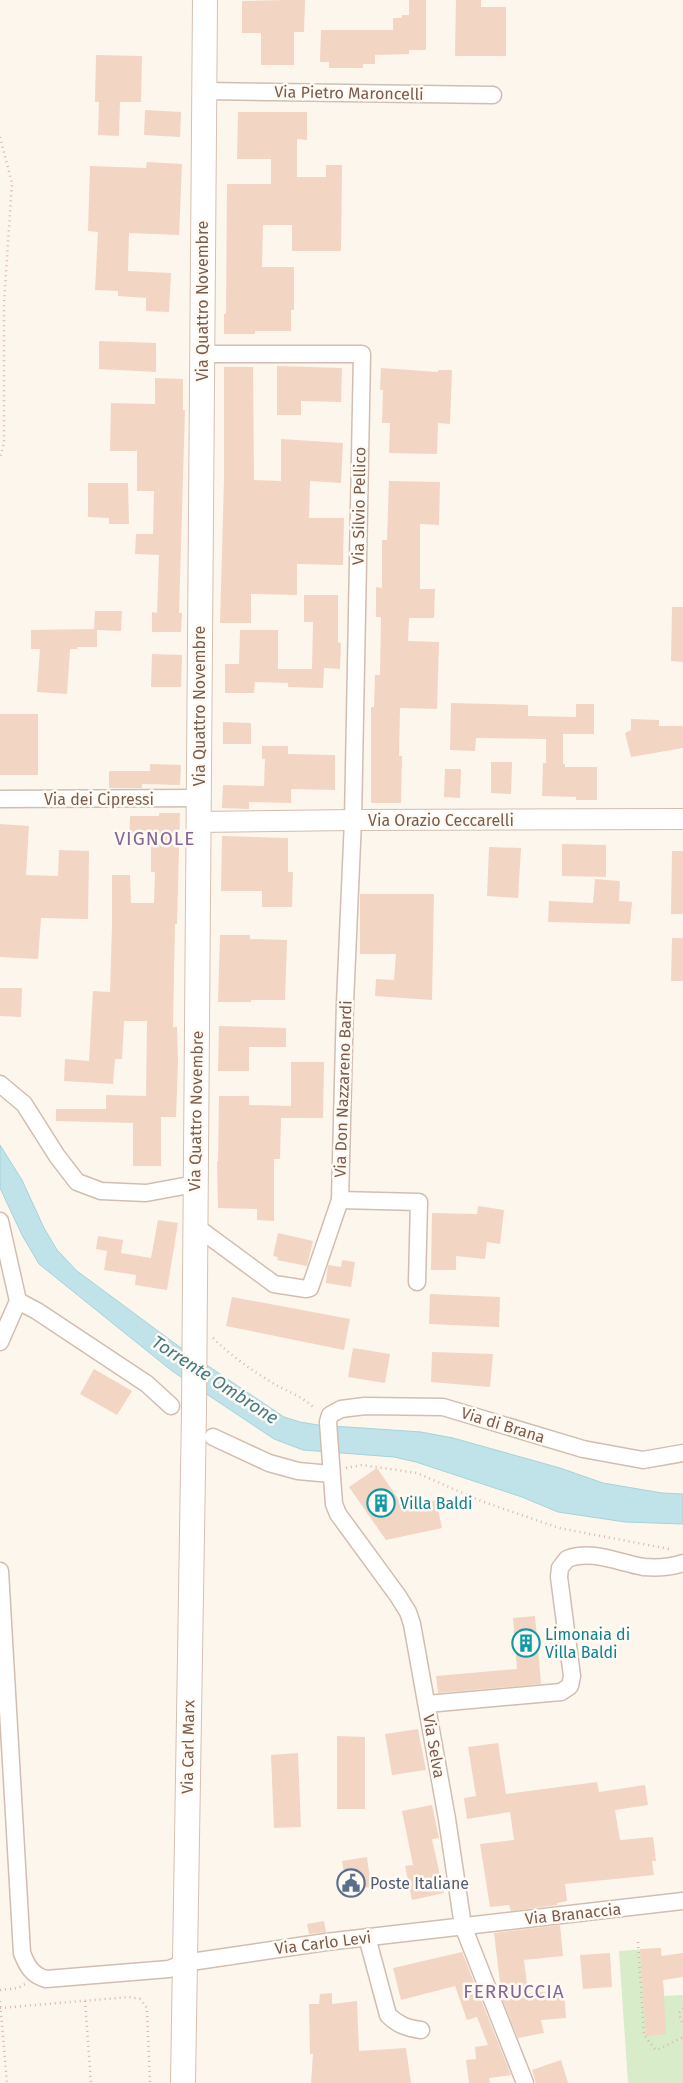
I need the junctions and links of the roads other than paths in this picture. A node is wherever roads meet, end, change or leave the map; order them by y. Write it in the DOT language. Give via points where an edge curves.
graph roads {
  1 [pos="205,0"];
  2 [pos="204,91"];
  3 [pos="493,95"];
  4 [pos="202,354"];
  5 [pos="199,798"];
  6 [pos="0,799"];
  7 [pos="683,819"];
  8 [pos="354,820"];
  9 [pos="198,822"];
  10 [pos="0,1084"];
  11 [pos="195,1184"];
  12 [pos="340,1200"];
  13 [pos="0,1221"];
  14 [pos="194,1225"];
  15 [pos="417,1282"];
  16 [pos="18,1301"];
  17 [pos="0,1342"];
  18 [pos="171,1406"];
  19 [pos="194,1411"];
  20 [pos="328,1422"];
  21 [pos="213,1437"];
  22 [pos="683,1453"];
  23 [pos="330,1469"];
  24 [pos="683,1563"];
  25 [pos="0,1571"];
  26 [pos="427,1704"];
  27 [pos="683,1901"];
  28 [pos="463,1926"];
  29 [pos="367,1937"];
  30 [pos="184,1963"];
  31 [pos="421,2030"];
  32 [pos="183,2083"];
  33 [pos="525,2083"];
  1 -- 2 [label="main road, Via Quattro Novembre"];
  2 -- 3 [label="street, Via Pietro Maroncelli"];
  2 -- 4 [label="main road, Via Quattro Novembre"];
  4 -- 5 [label="main road, Via Quattro Novembre"];
  4 -- 8 [label="street, Via Silvio Pellico" via="362,354"];
  5 -- 6 [label="street, Via dei Cipressi"];
  5 -- 9 [label="main road, Via Quattro Novembre"];
  7 -- 8 [label="street, Via Orazio Ceccarelli"];
  8 -- 9 [label="street, Via Orazio Ceccarelli"];
  8 -- 12 [label="street, Via Don Nazzareno Bardi"];
  9 -- 11 [label="main road, Via Quattro Novembre"];
  10 -- 11 [label="street" via="24,1104 77,1182 101,1191 146,1193"];
  11 -- 14 [label="main road, Via Quattro Novembre"];
  12 -- 14 [label="street" via="310,1288 306,1289 274,1284"];
  12 -- 15 [label="street, Via Don Nazzareno Bardi" via="419,1202"];
  13 -- 16 [label="street"];
  14 -- 19 [label="main road, Via Quattro Novembre"];
  16 -- 17 [label="street"];
  16 -- 18 [label="street" via="37,1310 126,1369"];
  19 -- 30 [label="main road, Via Carl Marx"];
  20 -- 22 [label="street, Via di Brana" via="330,1415 341,1409 443,1406 592,1450 643,1460"];
  20 -- 23 [label="street, Via Selva"];
  21 -- 23 [label="street" via="269,1463 298,1470"];
  23 -- 26 [label="street, Via Selva" via="338,1514 408,1612"];
  24 -- 26 [label="street" via="644,1567 588,1555 567,1559 560,1568 559,1577 572,1676 570,1686 561,1692"];
  25 -- 30 [label="street, Via Carlo Levi" via="21,1945 27,1964 36,1975 46,1979 169,1969"];
  26 -- 28 [label="street, Via Selva"];
  27 -- 28 [label="street, Via Branaccia"];
  28 -- 29 [label="street, Via Carlo Levi"];
  28 -- 33 [label="street, Via Selva"];
  29 -- 30 [label="street, Via Carlo Levi"];
  29 -- 31 [label="street" via="388,2016 402,2026"];
  30 -- 32 [label="main road, Via Carl Marx"];
}
